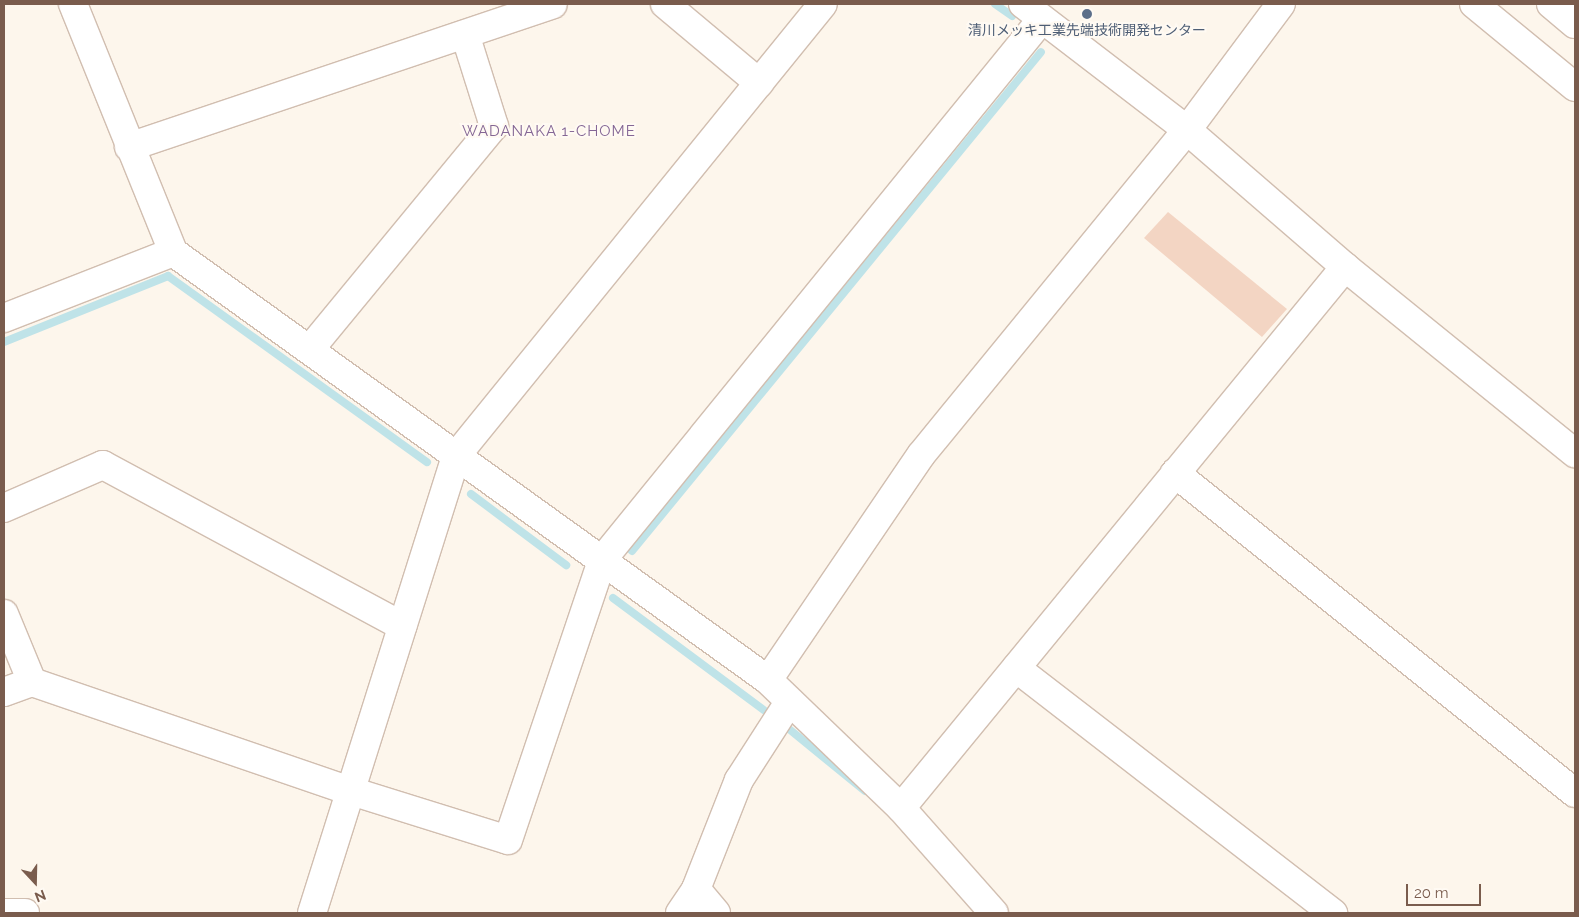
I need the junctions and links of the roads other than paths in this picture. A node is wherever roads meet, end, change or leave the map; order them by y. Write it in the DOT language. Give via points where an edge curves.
graph roads {
  1 [pos="72,4"];
  2 [pos="553,4"];
  3 [pos="665,4"];
  4 [pos="824,4"];
  5 [pos="1281,4"];
  6 [pos="1474,4"];
  7 [pos="1551,4"];
  8 [pos="1032,12"];
  9 [pos="1575,24"];
  10 [pos="465,34"];
  11 [pos="759,83"];
  12 [pos="1575,87"];
  13 [pos="1187,130"];
  14 [pos="130,147"];
  15 [pos="173,252"];
  16 [pos="1345,267"];
  17 [pos="4,318"];
  18 [pos="310,349"];
  19 [pos="1575,453"];
  20 [pos="456,456"];
  21 [pos="1176,474"];
  22 [pos="4,508"];
  23 [pos="602,560"];
  24 [pos="4,614"];
  25 [pos="402,626"];
  26 [pos="1016,668"];
  27 [pos="768,680"];
  28 [pos="32,682"];
  29 [pos="4,692"];
  30 [pos="789,702"];
  31 [pos="351,791"];
  32 [pos="1575,793"];
  33 [pos="901,808"];
  34 [pos="696,889"];
  35 [pos="4,913"];
  36 [pos="25,913"];
  37 [pos="312,913"];
  38 [pos="680,913"];
  39 [pos="716,913"];
  40 [pos="994,913"];
  41 [pos="1334,913"];
  1 -- 14 [label="street"];
  2 -- 10 [label="street"];
  3 -- 11 [label="street"];
  4 -- 11 [label="street"];
  5 -- 13 [label="street"];
  6 -- 12 [label="street"];
  7 -- 9 [label="street"];
  8 -- 13 [label="street"];
  8 -- 23 [label="street"];
  10 -- 14 [label="street"];
  10 -- 18 [label="street" via="494,126"];
  11 -- 20 [label="street"];
  13 -- 16 [label="street"];
  13 -- 27 [label="street" via="921,455"];
  14 -- 15 [label="street"];
  15 -- 17 [label="street"];
  15 -- 18 [label="street"];
  16 -- 19 [label="street"];
  16 -- 21 [label="street"];
  18 -- 20 [label="street"];
  20 -- 23 [label="street"];
  20 -- 25 [label="street"];
  21 -- 26 [label="street"];
  21 -- 32 [label="street"];
  22 -- 25 [label="street" via="102,465"];
  23 -- 27 [label="street"];
  23 -- 31 [label="street" via="508,840"];
  24 -- 28 [label="street"];
  25 -- 31 [label="street"];
  26 -- 33 [label="street"];
  26 -- 41 [label="street"];
  27 -- 30 [label="street"];
  28 -- 29 [label="street"];
  28 -- 31 [label="street"];
  30 -- 33 [label="street"];
  30 -- 34 [label="street" via="739,780"];
  31 -- 37 [label="street"];
  33 -- 40 [label="street"];
  34 -- 38 [label="street"];
  34 -- 39 [label="street"];
  35 -- 36 [label="street"];
}
